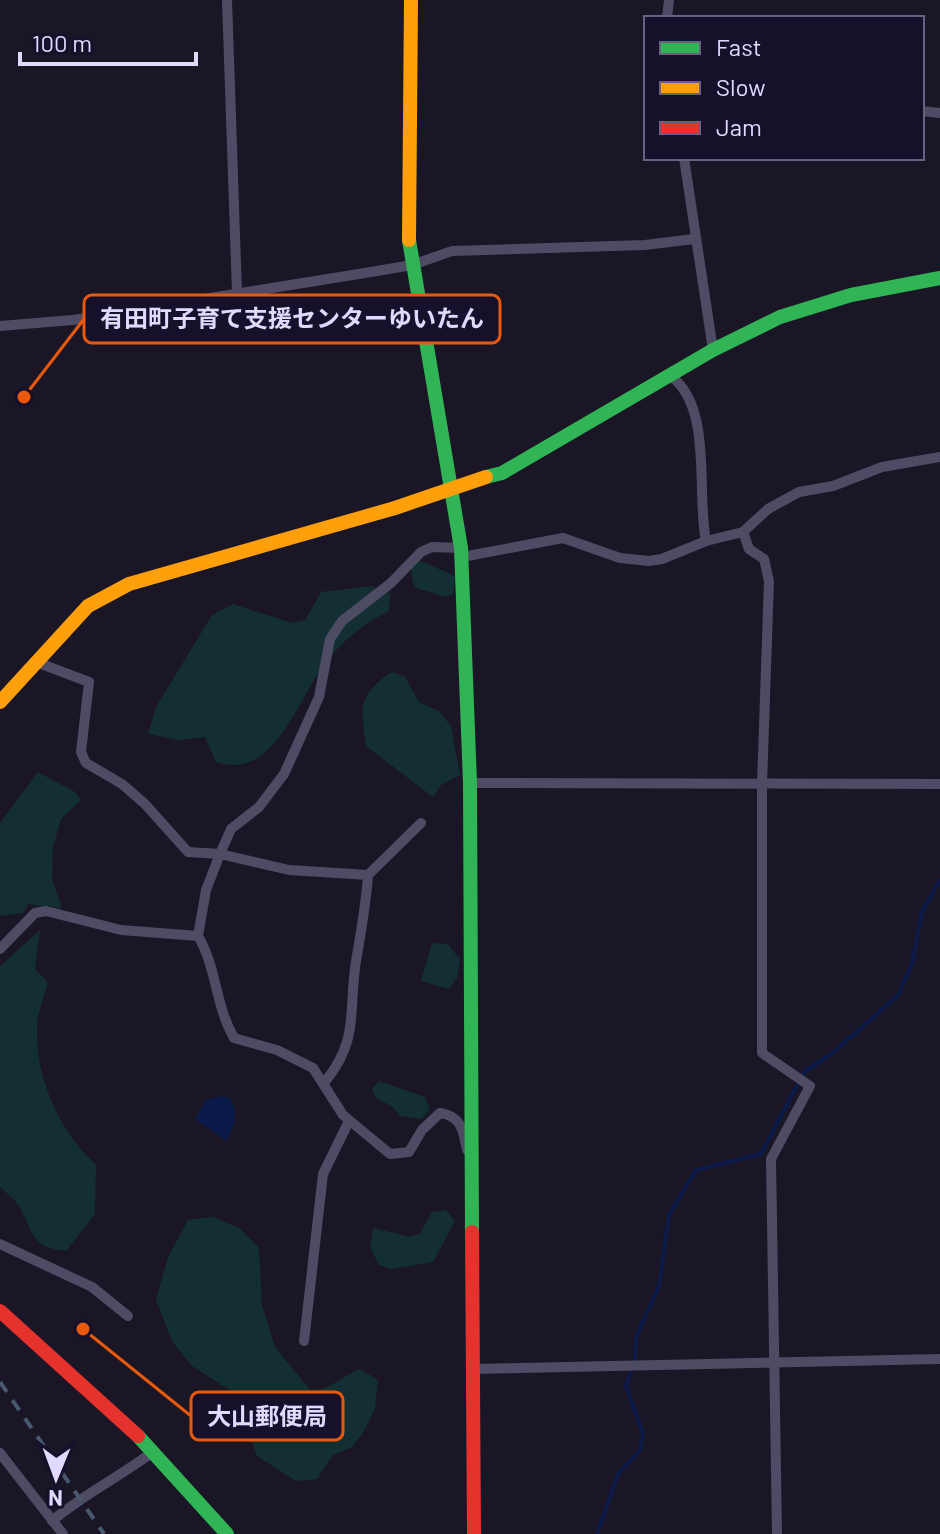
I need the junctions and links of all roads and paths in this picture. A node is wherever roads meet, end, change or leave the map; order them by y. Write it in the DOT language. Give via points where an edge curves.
graph roads {
  1 [pos="227,0"];
  2 [pos="411,0"];
  3 [pos="684,160"];
  4 [pos="694,239"];
  5 [pos="412,265"];
  6 [pos="940,278"];
  7 [pos="237,293"];
  8 [pos="0,326"];
  9 [pos="713,350"];
  10 [pos="672,377"];
  11 [pos="940,457"];
  12 [pos="451,487"];
  13 [pos="743,532"];
  14 [pos="706,541"];
  15 [pos="461,553"];
  16 [pos="36,662"];
  17 [pos="0,702"];
  18 [pos="470,783"];
  19 [pos="762,784"];
  20 [pos="940,784"];
  21 [pos="421,823"];
  22 [pos="220,854"];
  23 [pos="368,875"];
  24 [pos="198,936"];
  25 [pos="0,949"];
  26 [pos="324,1083"];
  27 [pos="349,1121"];
  28 [pos="473,1174"];
  29 [pos="0,1244"];
  30 [pos="0,1311"];
  31 [pos="128,1316"];
  32 [pos="304,1341"];
  33 [pos="940,1359"];
  34 [pos="775,1361"];
  35 [pos="473,1369"];
  36 [pos="154,1451"];
  37 [pos="0,1453"];
  38 [pos="52,1521"];
  39 [pos="63,1534"];
  40 [pos="227,1534"];
  41 [pos="474,1534"];
  42 [pos="777,1534"];
  1 -- 7 [label="street"];
  2 -- 5 [label="main road" via="407,193"];
  3 -- 4 [label="street"];
  4 -- 5 [label="street" via="452,251"];
  4 -- 9 [label="street"];
  5 -- 7 [label="street"];
  5 -- 12 [label="main road"];
  6 -- 9 [label="main road" via="812,305"];
  7 -- 8 [label="street" via="73,320"];
  9 -- 10 [label="main road"];
  10 -- 12 [label="main road" via="502,473"];
  10 -- 14 [label="street" via="682,384 701,432"];
  11 -- 13 [label="street" via="882,467 833,486 799,492 768,509"];
  12 -- 15 [label="main road"];
  12 -- 16 [label="main road" via="129,584 88,606"];
  13 -- 14 [label="street"];
  13 -- 19 [label="street" via="749,549 764,559 769,581"];
  14 -- 15 [label="street" via="649,561 620,558 563,538"];
  15 -- 18 [label="main road"];
  15 -- 22 [label="street" via="432,547 421,552 342,621 330,639 319,697 284,774 259,807 231,829"];
  16 -- 17 [label="main road"];
  16 -- 22 [label="street" via="89,682 81,752 86,763 145,804 188,852"];
  18 -- 19 [label="street"];
  18 -- 28 [label="main road"];
  19 -- 20 [label="street"];
  19 -- 34 [label="street" via="762,1053 810,1086 771,1159"];
  21 -- 23 [label="street"];
  22 -- 23 [label="street" via="289,870"];
  22 -- 24 [label="street" via="206,890"];
  23 -- 26 [label="street" via="352,1028 347,1049"];
  24 -- 25 [label="street" via="121,930 46,911 35,913"];
  24 -- 26 [label="street" via="209,955 222,1018 234,1038 301,1059"];
  26 -- 27 [label="street"];
  27 -- 28 [label="street" via="390,1154 399,1155 409,1152 440,1113 453,1116 461,1123"];
  27 -- 32 [label="street" via="323,1174"];
  28 -- 35 [label="main road"];
  29 -- 31 [label="street" via="92,1287"];
  30 -- 36 [label="main road"];
  33 -- 34 [label="street"];
  34 -- 35 [label="street"];
  34 -- 42 [label="street"];
  35 -- 41 [label="main road"];
  36 -- 38 [label="street"];
  36 -- 40 [label="main road"];
  37 -- 38 [label="street"];
  38 -- 39 [label="street"];
}
